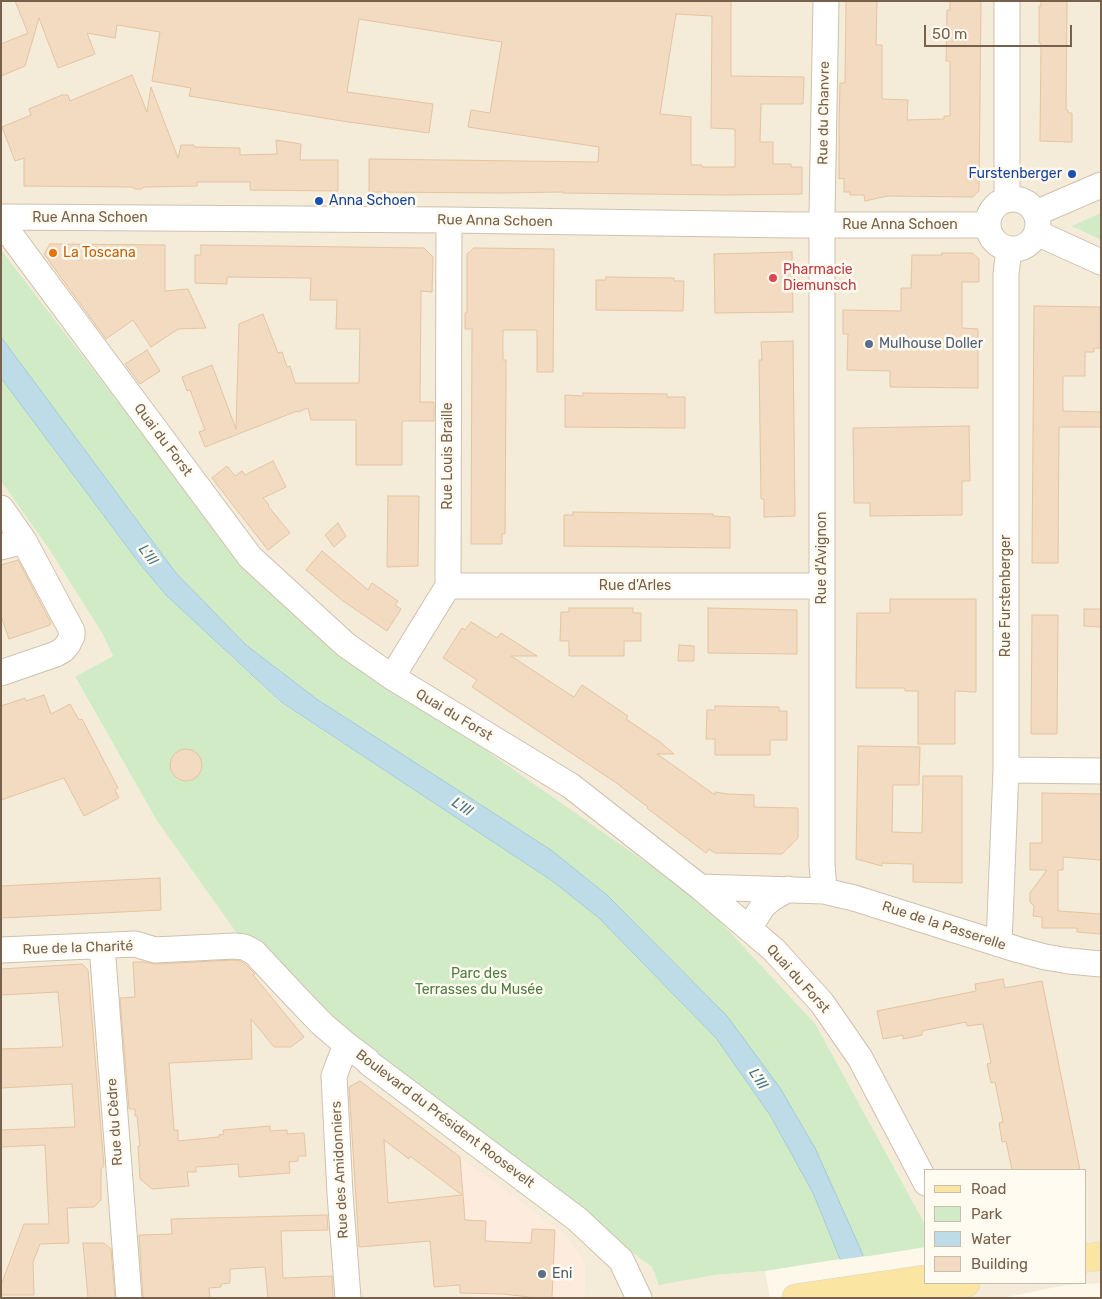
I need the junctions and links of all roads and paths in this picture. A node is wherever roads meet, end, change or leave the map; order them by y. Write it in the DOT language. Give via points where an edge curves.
graph roads {
  1 [pos="826,1"];
  2 [pos="1007,1"];
  3 [pos="1101,185"];
  4 [pos="1007,200"];
  5 [pos="1,217"];
  6 [pos="449,220"];
  7 [pos="1,222"];
  8 [pos="1036,223"];
  9 [pos="822,224"];
  10 [pos="988,224"];
  11 [pos="1008,249"];
  12 [pos="1101,262"];
  13 [pos="1,508"];
  14 [pos="13,544"];
  15 [pos="448,586"];
  16 [pos="822,586"];
  17 [pos="1,673"];
  18 [pos="392,677"];
  19 [pos="1006,770"];
  20 [pos="1101,771"];
  21 [pos="700,887"];
  22 [pos="788,890"];
  23 [pos="824,891"];
  24 [pos="749,928"];
  25 [pos="999,944"];
  26 [pos="102,946"];
  27 [pos="244,947"];
  28 [pos="1,950"];
  29 [pos="1101,964"];
  30 [pos="348,1046"];
  31 [pos="924,1178"];
  32 [pos="1101,1256"];
  33 [pos="1087,1258"];
  34 [pos="940,1284"];
  35 [pos="946,1284"];
  36 [pos="808,1296"];
  37 [pos="129,1298"];
  38 [pos="348,1298"];
  39 [pos="638,1298"];
  40 [pos="874,1298"];
  1 -- 9 [label="street, Rue du Chanvre"];
  2 -- 4 [label="street"];
  3 -- 8 [label="street"];
  4 -- 8 [label="street" via="1021,200 1032,208"];
  4 -- 10 [label="street" via="993,209"];
  5 -- 6 [label="street, Rue Anna Schoen"];
  6 -- 9 [label="street, Rue Anna Schoen"];
  6 -- 15 [label="street, Rue Louis Braille"];
  7 -- 18 [label="street, Quai du Forst" via="250,558 346,645"];
  8 -- 11 [label="street" via="1029,244"];
  8 -- 12 [label="street"];
  9 -- 10 [label="street, Rue Anna Schoen"];
  9 -- 16 [label="street, Rue d'Avignon"];
  10 -- 11 [label="street" via="994,240"];
  11 -- 19 [label="street, Rue Furstenberger"];
  13 -- 14 [label="street"];
  14 -- 17 [label="street" via="70,625 72,636 63,650 56,654"];
  15 -- 16 [label="street, Rue d'Arles"];
  15 -- 18 [label="street"];
  16 -- 23 [label="street, Rue d'Avignon"];
  18 -- 21 [label="street, Quai du Forst" via="571,786"];
  19 -- 20 [label="street"];
  19 -- 25 [label="street, Rue Furstenberger"];
  21 -- 22 [label="street, Rue de la Passerelle"];
  21 -- 24 [label="street, Quai du Forst"];
  22 -- 23 [label="street, Rue de la Passerelle"];
  22 -- 24 [label="street" via="763,906"];
  23 -- 25 [label="street, Rue de la Passerelle"];
  24 -- 31 [label="street, Quai du Forst" via="780,956 822,1003 860,1058"];
  25 -- 29 [label="street, Rue de la Passerelle" via="1053,958"];
  26 -- 27 [label="street, Rue de la Charité" via="135,944 155,950"];
  26 -- 28 [label="street, Rue de la Charité"];
  26 -- 37 [label="street, Rue du Cèdre"];
  27 -- 30 [label="street, Boulevard du Président Roosevelt" via="260,957 323,1025"];
  30 -- 38 [label="street, Rue des Amidonniers" via="334,1076"];
  30 -- 39 [label="street, Boulevard du Président Roosevelt" via="577,1219 620,1260"];
  32 -- 33 [label="main road"];
  34 -- 36 [label="main road"];
  35 -- 40 [label="main road"];
}
